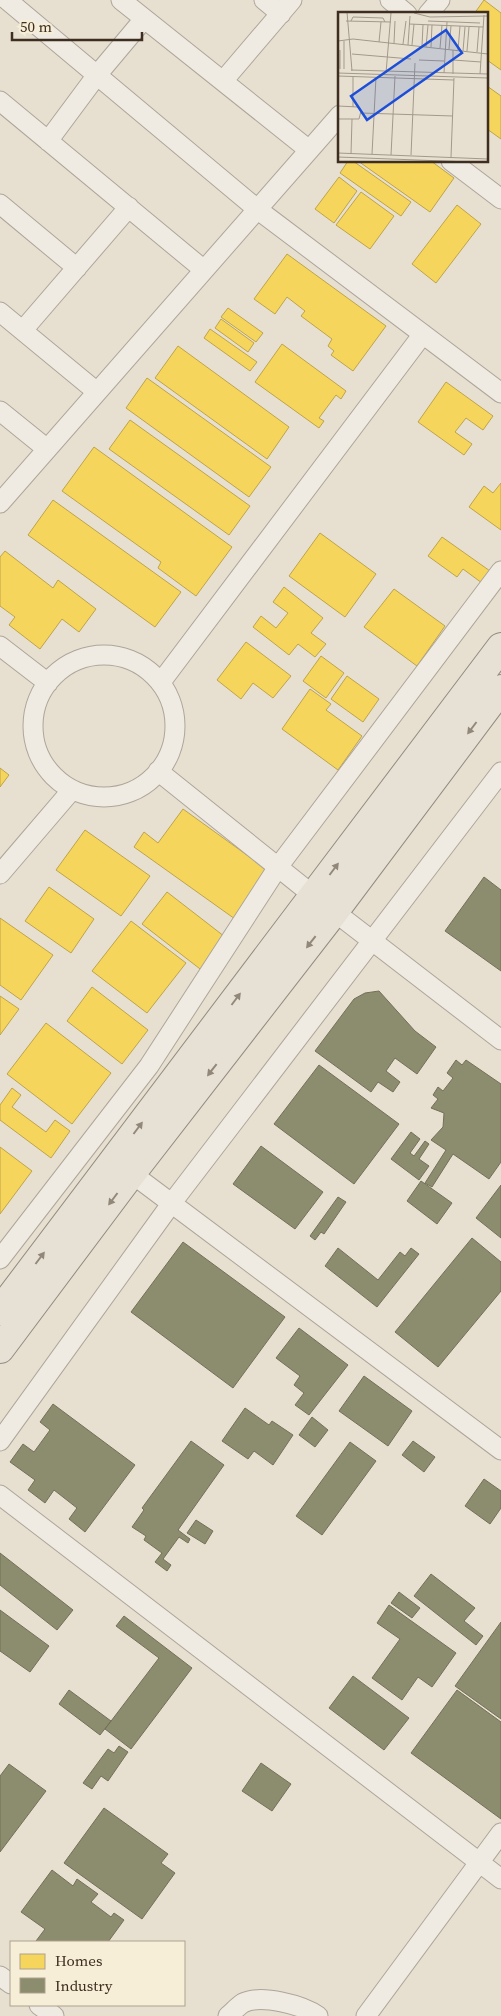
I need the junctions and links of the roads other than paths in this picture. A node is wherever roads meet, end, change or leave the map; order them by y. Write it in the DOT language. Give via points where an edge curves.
graph roads {
  1 [pos="7,0"];
  2 [pos="121,0"];
  3 [pos="264,0"];
  4 [pos="390,0"];
  5 [pos="440,0"];
  6 [pos="286,7"];
  7 [pos="405,12"];
  8 [pos="430,12"];
  9 [pos="144,19"];
  10 [pos="97,75"];
  11 [pos="223,81"];
  12 [pos="0,100"];
  13 [pos="338,117"];
  14 [pos="48,140"];
  15 [pos="309,150"];
  16 [pos="452,162"];
  17 [pos="501,199"];
  18 [pos="0,204"];
  19 [pos="128,207"];
  20 [pos="258,209"];
  21 [pos="77,268"];
  22 [pos="204,270"];
  23 [pos="0,312"];
  24 [pos="23,330"];
  25 [pos="423,334"];
  26 [pos="97,392"];
  27 [pos="501,393"];
  28 [pos="0,411"];
  29 [pos="47,449"];
  30 [pos="0,503"];
  31 [pos="501,571"];
  32 [pos="0,646"];
  33 [pos="501,647"];
  34 [pos="161,682"];
  35 [pos="48,683"];
  36 [pos="501,688"];
  37 [pos="158,771"];
  38 [pos="501,772"];
  39 [pos="71,791"];
  40 [pos="278,868"];
  41 [pos="0,874"];
  42 [pos="324,904"];
  43 [pos="372,941"];
  44 [pos="501,1040"];
  45 [pos="123,1167"];
  46 [pos="171,1204"];
  47 [pos="0,1257"];
  48 [pos="32,1287"];
  49 [pos="8,1305"];
  50 [pos="0,1349"];
  51 [pos="0,1441"];
  52 [pos="501,1450"];
  53 [pos="0,1495"];
  54 [pos="501,1833"];
  55 [pos="479,1862"];
  56 [pos="501,1879"];
  57 [pos="40,2006"];
  58 [pos="54,2016"];
  59 [pos="228,2016"];
  60 [pos="318,2016"];
  61 [pos="366,2016"];
  1 -- 10 [label="street"];
  2 -- 9 [label="street"];
  3 -- 6 [label="street"];
  4 -- 7 [label="street"];
  5 -- 8 [label="street"];
  6 -- 11 [label="street"];
  9 -- 10 [label="street"];
  9 -- 11 [label="street"];
  10 -- 14 [label="street"];
  10 -- 20 [label="street"];
  11 -- 15 [label="street"];
  12 -- 14 [label="street"];
  13 -- 15 [label="street"];
  14 -- 19 [label="street"];
  15 -- 20 [label="street"];
  16 -- 17 [label="street"];
  18 -- 21 [label="street"];
  19 -- 21 [label="street"];
  19 -- 22 [label="street"];
  20 -- 22 [label="street"];
  20 -- 25 [label="street"];
  21 -- 24 [label="street"];
  22 -- 26 [label="street"];
  23 -- 24 [label="street"];
  24 -- 26 [label="street"];
  25 -- 27 [label="street"];
  25 -- 34 [label="street"];
  26 -- 29 [label="street"];
  28 -- 29 [label="street"];
  29 -- 30 [label="street"];
  31 -- 40 [label="street"];
  32 -- 35 [label="street"];
  42 -- 33 [label="main road, one-way"];
  34 -- 35 [label="street" via="137,662 109,654 82,658 56,673"];
  34 -- 37 [label="street" via="172,704 176,731 168,759"];
  35 -- 39 [label="street" via="40,694 32,722 35,749 48,772"];
  36 -- 42 [label="main road, one-way"];
  37 -- 39 [label="street" via="146,785 126,795 98,798"];
  37 -- 40 [label="street"];
  38 -- 43 [label="street"];
  39 -- 41 [label="street"];
  40 -- 42 [label="street"];
  40 -- 47 [label="street" via="150,1066"];
  42 -- 43 [label="street"];
  42 -- 45 [label="main road"];
  43 -- 44 [label="street"];
  43 -- 46 [label="street"];
  45 -- 46 [label="street"];
  45 -- 48 [label="main road"];
  46 -- 51 [label="street"];
  46 -- 52 [label="street"];
  47 -- 48 [label="street"];
  48 -- 49 [label="main road"];
  49 -- 50 [label="main road"];
  53 -- 55 [label="street"];
  54 -- 55 [label="street"];
  55 -- 56 [label="street"];
  55 -- 61 [label="street"];
  57 -- 58 [label="street"];
  59 -- 60 [label="street" via="244,2002 272,2000 310,2010"];
}
